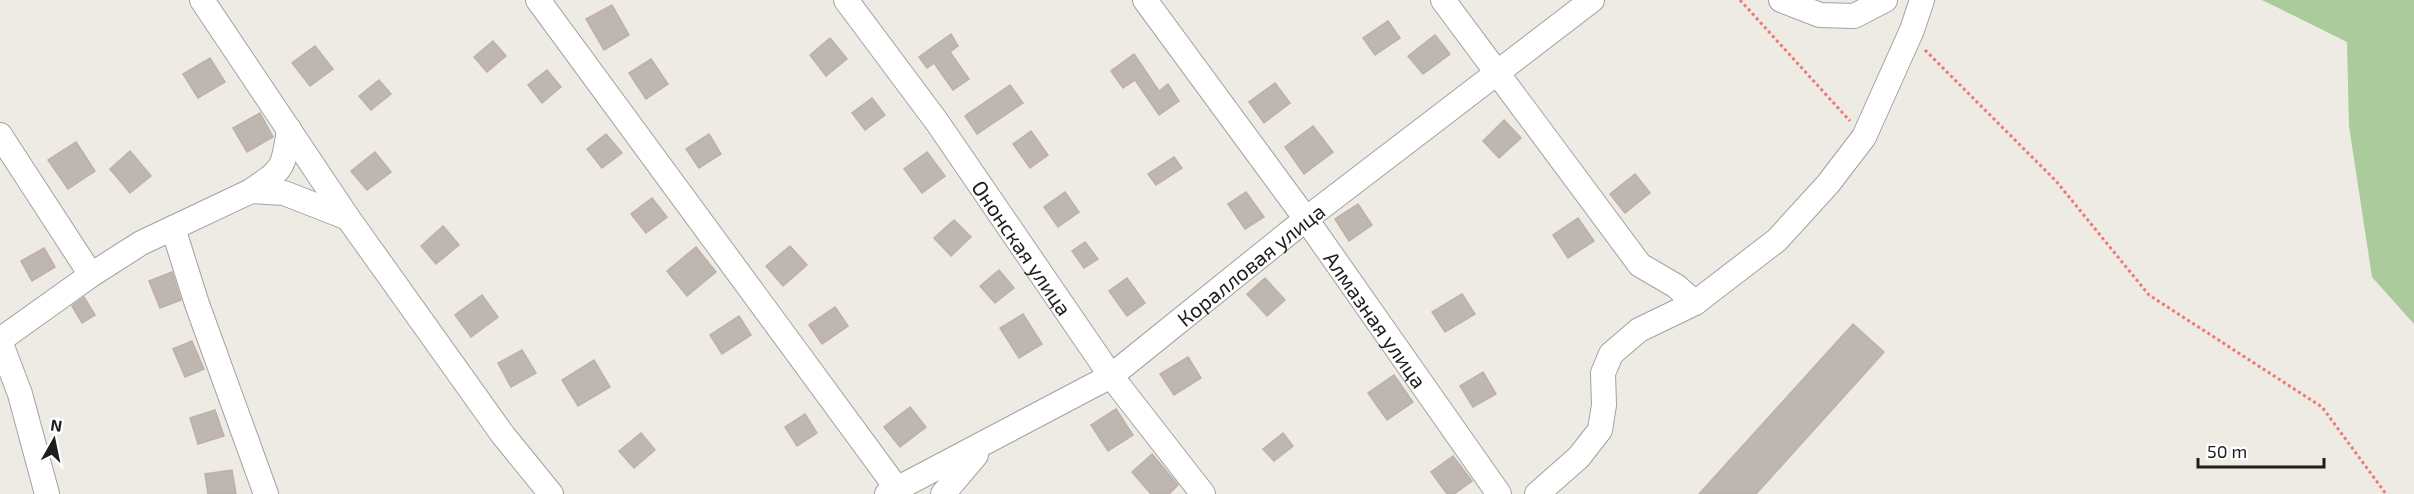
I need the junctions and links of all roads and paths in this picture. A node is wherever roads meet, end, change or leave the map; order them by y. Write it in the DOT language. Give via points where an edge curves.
graph roads {
  1 [pos="202,0"];
  2 [pos="538,0"];
  3 [pos="846,0"];
  4 [pos="1145,0"];
  5 [pos="1443,0"];
  6 [pos="1592,0"];
  7 [pos="1740,0"];
  8 [pos="1781,0"];
  9 [pos="1885,0"];
  10 [pos="1922,0"];
  11 [pos="1912,30"];
  12 [pos="1497,73"];
  13 [pos="289,129"];
  14 [pos="0,135"];
  15 [pos="1864,137"];
  16 [pos="251,191"];
  17 [pos="348,218"];
  18 [pos="1306,219"];
  19 [pos="173,228"];
  20 [pos="91,275"];
  21 [pos="1695,303"];
  22 [pos="2,333"];
  23 [pos="1111,376"];
  24 [pos="986,443"];
  25 [pos="895,492"];
  26 [pos="47,494"];
  27 [pos="266,494"];
  28 [pos="551,494"];
  29 [pos="943,494"];
  30 [pos="1203,494"];
  31 [pos="1499,494"];
  32 [pos="1537,494"];
  33 [pos="2386,494"];
  1 -- 13 [label="street"];
  2 -- 25 [label="street"];
  3 -- 23 [label="street, Ононская улица" via="937,122"];
  4 -- 18 [label="street, Алмазная улица"];
  5 -- 12 [label="street"];
  6 -- 12 [label="street, Коралловая улица"];
  7 -- 15 [label="path"];
  8 -- 9 [label="street" via="1821,15 1854,16"];
  10 -- 11 [label="street"];
  11 -- 15 [label="street"];
  11 -- 33 [label="path" via="1925,50 2056,181 2149,296 2322,407"];
  12 -- 18 [label="street, Коралловая улица"];
  12 -- 21 [label="street" via="1640,265 1676,286"];
  13 -- 16 [label="street" via="285,159 278,173"];
  13 -- 17 [label="street"];
  14 -- 20 [label="street"];
  15 -- 21 [label="street" via="1777,240"];
  16 -- 17 [label="street" via="284,193"];
  16 -- 19 [label="street"];
  17 -- 28 [label="street" via="503,435"];
  18 -- 23 [label="street, Коралловая улица"];
  18 -- 31 [label="street, Алмазная улица"];
  19 -- 20 [label="street"];
  19 -- 27 [label="street"];
  20 -- 22 [label="street"];
  21 -- 32 [label="street" via="1639,330 1611,354 1603,373 1600,430 1579,457"];
  22 -- 26 [label="street"];
  23 -- 24 [label="street, Коралловая улица"];
  23 -- 30 [label="street, Ононская улица"];
  24 -- 25 [label="street, Коралловая улица"];
  24 -- 29 [label="street"];
}
